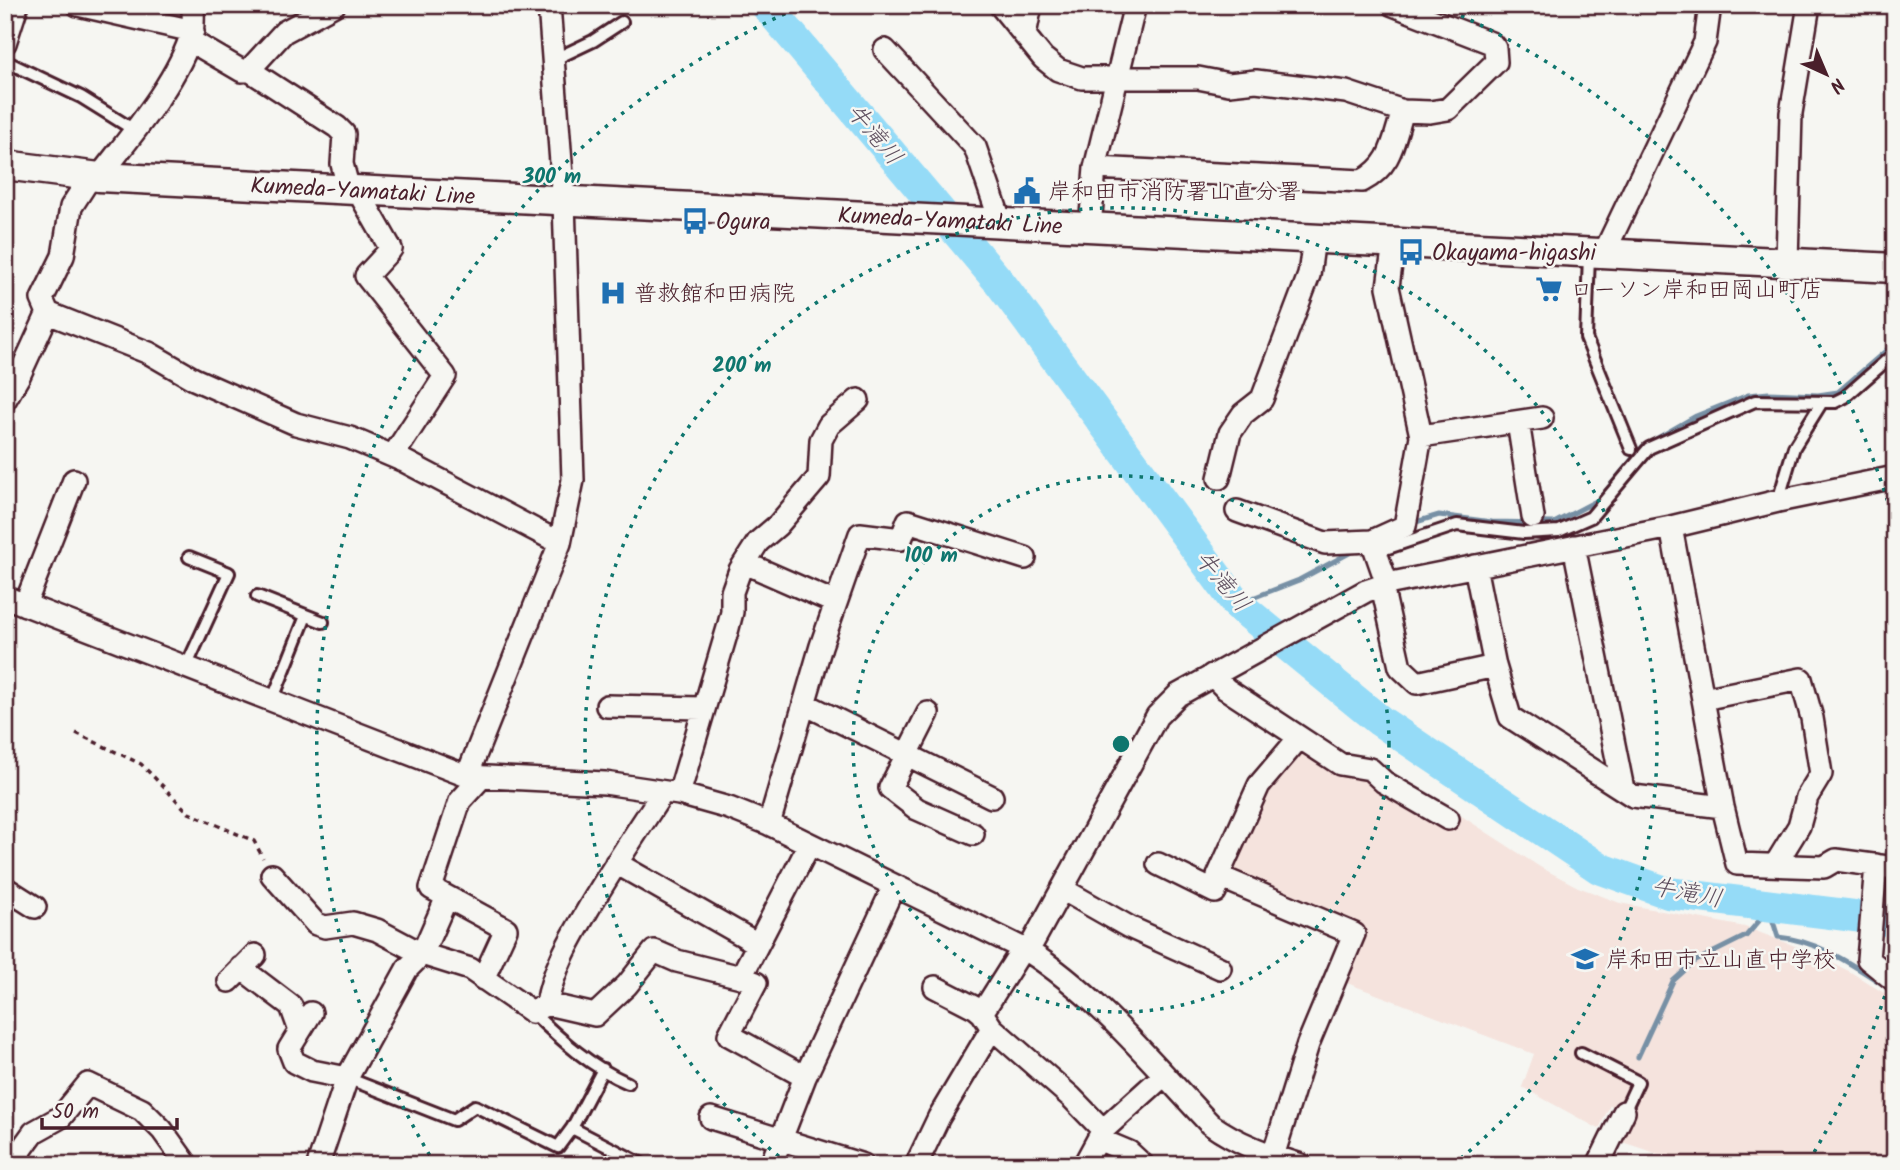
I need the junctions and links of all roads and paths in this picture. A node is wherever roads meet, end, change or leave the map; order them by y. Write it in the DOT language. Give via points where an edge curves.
graph roads {
  1 [pos="15,5"];
  2 [pos="78,5"];
  3 [pos="193,5"];
  4 [pos="334,5"];
  5 [pos="549,5"];
  6 [pos="1000,5"];
  7 [pos="1031,5"];
  8 [pos="1135,5"];
  9 [pos="1393,5"];
  10 [pos="1710,5"];
  11 [pos="1809,5"];
  12 [pos="622,22"];
  13 [pos="1025,35"];
  14 [pos="191,36"];
  15 [pos="5,43"];
  16 [pos="885,50"];
  17 [pos="553,60"];
  18 [pos="5,61"];
  19 [pos="249,71"];
  20 [pos="1115,78"];
  21 [pos="1403,111"];
  22 [pos="134,130"];
  23 [pos="5,165"];
  24 [pos="1095,168"];
  25 [pos="95,177"];
  26 [pos="354,190"];
  27 [pos="564,202"];
  28 [pos="997,222"];
  29 [pos="1090,227"];
  30 [pos="1314,238"];
  31 [pos="1394,242"];
  32 [pos="1597,253"];
  33 [pos="1787,262"];
  34 [pos="1894,267"];
  35 [pos="48,313"];
  36 [pos="1895,353"];
  37 [pos="5,400"];
  38 [pos="858,400"];
  39 [pos="1822,402"];
  40 [pos="1542,418"];
  41 [pos="1518,422"];
  42 [pos="1421,436"];
  43 [pos="1631,449"];
  44 [pos="393,456"];
  45 [pos="1895,477"];
  46 [pos="1219,478"];
  47 [pos="75,480"];
  48 [pos="1778,501"];
  49 [pos="1237,511"];
  50 [pos="1533,517"];
  51 [pos="1671,527"];
  52 [pos="560,543"];
  53 [pos="1374,546"];
  54 [pos="1574,546"];
  55 [pos="189,557"];
  56 [pos="1025,558"];
  57 [pos="745,563"];
  58 [pos="1475,566"];
  59 [pos="1384,585"];
  60 [pos="257,596"];
  61 [pos="5,597"];
  62 [pos="836,603"];
  63 [pos="25,605"];
  64 [pos="306,616"];
  65 [pos="323,622"];
  66 [pos="1495,666"];
  67 [pos="186,667"];
  68 [pos="1212,676"];
  69 [pos="1703,699"];
  70 [pos="272,701"];
  71 [pos="805,704"];
  72 [pos="607,706"];
  73 [pos="702,708"];
  74 [pos="928,713"];
  75 [pos="76,733"];
  76 [pos="1299,738"];
  77 [pos="907,754"];
  78 [pos="474,777"];
  79 [pos="1623,789"];
  80 [pos="671,793"];
  81 [pos="992,797"];
  82 [pos="1723,807"];
  83 [pos="1448,819"];
  84 [pos="769,824"];
  85 [pos="973,834"];
  86 [pos="809,845"];
  87 [pos="616,863"];
  88 [pos="1158,864"];
  89 [pos="1775,865"];
  90 [pos="1885,866"];
  91 [pos="272,875"];
  92 [pos="1222,877"];
  93 [pos="894,886"];
  94 [pos="1062,889"];
  95 [pos="447,897"];
  96 [pos="758,944"];
  97 [pos="1026,950"];
  98 [pos="422,954"];
  99 [pos="242,968"];
  100 [pos="1220,968"];
  101 [pos="741,977"];
  102 [pos="483,979"];
  103 [pos="1895,981"];
  104 [pos="935,987"];
  105 [pos="540,1008"];
  106 [pos="311,1013"];
  107 [pos="987,1020"];
  108 [pos="300,1031"];
  109 [pos="1581,1054"];
  110 [pos="603,1069"];
  111 [pos="1163,1076"];
  112 [pos="805,1077"];
  113 [pos="347,1078"];
  114 [pos="628,1083"];
  115 [pos="1624,1112"];
  116 [pos="710,1118"];
  117 [pos="572,1128"];
  118 [pos="1100,1134"];
  119 [pos="782,1139"];
  120 [pos="1273,1156"];
  121 [pos="10,1165"];
  122 [pos="187,1165"];
  123 [pos="318,1165"];
  124 [pos="644,1165"];
  125 [pos="771,1165"];
  126 [pos="863,1165"];
  127 [pos="916,1165"];
  128 [pos="1084,1165"];
  129 [pos="1143,1165"];
  130 [pos="1301,1165"];
  131 [pos="1598,1165"];
  1 -- 15 [label="street"];
  2 -- 14 [label="street"];
  3 -- 14 [label="street"];
  4 -- 19 [label="street" via="284,32"];
  5 -- 17 [label="street"];
  6 -- 13 [label="street"];
  7 -- 13 [label="street"];
  8 -- 20 [label="street"];
  9 -- 21 [label="street" via="1495,48 1496,62 1448,109"];
  10 -- 32 [label="street" via="1705,42"];
  11 -- 33 [label="street" via="1791,113"];
  12 -- 17 [label="lane"];
  13 -- 20 [label="street" via="1058,70 1082,78"];
  14 -- 19 [label="street" via="242,71"];
  14 -- 22 [label="street" via="176,68"];
  16 -- 28 [label="street" via="975,147"];
  17 -- 27 [label="street"];
  18 -- 22 [label="lane" via="81,97"];
  19 -- 26 [label="street" via="344,134 342,164"];
  20 -- 21 [label="street" via="1198,78 1229,84 1256,81 1346,92"];
  20 -- 24 [label="street"];
  21 -- 24 [label="street" via="1387,161 1362,181"];
  22 -- 25 [label="street"];
  23 -- 25 [label="street, Kumeda-Yamataki Line"];
  24 -- 29 [label="street"];
  25 -- 26 [label="street, Kumeda-Yamataki Line"];
  25 -- 35 [label="street" via="71,207 63,256 42,299"];
  26 -- 27 [label="street, Kumeda-Yamataki Line"];
  26 -- 44 [label="street" via="391,249 366,276 445,376"];
  27 -- 28 [label="street, Kumeda-Yamataki Line"];
  27 -- 52 [label="street" via="573,480"];
  28 -- 29 [label="street, Kumeda-Yamataki Line"];
  29 -- 30 [label="street, Kumeda-Yamataki Line"];
  30 -- 31 [label="street, Kumeda-Yamataki Line"];
  30 -- 46 [label="street" via="1309,275 1262,400 1242,414 1230,433"];
  31 -- 32 [label="street, Kumeda-Yamataki Line"];
  31 -- 42 [label="street" via="1388,287"];
  32 -- 33 [label="street, Kumeda-Yamataki Line"];
  32 -- 43 [label="lane" via="1586,338"];
  33 -- 34 [label="street, Kumeda-Yamataki Line"];
  35 -- 37 [label="street"];
  35 -- 44 [label="street" via="149,353 194,379 296,424 350,438"];
  36 -- 39 [label="lane" via="1845,397"];
  38 -- 57 [label="street" via="829,425 821,440 819,477 758,542"];
  39 -- 48 [label="lane" via="1794,447"];
  39 -- 53 [label="lane" via="1755,401 1649,448 1591,517 1559,531 1524,533 1457,524"];
  40 -- 41 [label="street"];
  41 -- 42 [label="street"];
  41 -- 50 [label="street"];
  42 -- 53 [label="street" via="1405,526"];
  44 -- 52 [label="street"];
  45 -- 48 [label="street"];
  47 -- 63 [label="street"];
  48 -- 51 [label="street"];
  49 -- 53 [label="street" via="1325,543"];
  51 -- 54 [label="street"];
  51 -- 69 [label="street"];
  52 -- 78 [label="street"];
  53 -- 59 [label="street"];
  54 -- 58 [label="street"];
  54 -- 79 [label="street"];
  55 -- 67 [label="lane" via="229,573"];
  56 -- 62 [label="street" via="908,521 901,539 860,534"];
  57 -- 62 [label="street"];
  57 -- 73 [label="street" via="732,592 728,628"];
  58 -- 59 [label="street"];
  58 -- 66 [label="street"];
  59 -- 66 [label="street" via="1400,667 1417,683"];
  59 -- 68 [label="street" via="1366,590"];
  60 -- 64 [label="lane"];
  61 -- 63 [label="street"];
  62 -- 71 [label="street"];
  63 -- 67 [label="street"];
  64 -- 65 [label="lane"];
  64 -- 70 [label="lane"];
  66 -- 79 [label="street" via="1510,716"];
  67 -- 70 [label="street"];
  68 -- 76 [label="street"];
  68 -- 94 [label="street" via="1178,695 1157,716"];
  69 -- 82 [label="street"];
  69 -- 89 [label="street" via="1801,679 1821,774 1807,797 1799,826"];
  70 -- 78 [label="street"];
  71 -- 77 [label="street"];
  71 -- 84 [label="street"];
  72 -- 73 [label="street"];
  73 -- 80 [label="street"];
  74 -- 77 [label="street"];
  75 -- 91 [label="path" via="141,764 190,813 254,841"];
  76 -- 83 [label="street" via="1340,764 1370,769"];
  76 -- 92 [label="street" via="1259,785 1218,876"];
  77 -- 81 [label="street"];
  77 -- 85 [label="street" via="890,788 917,809"];
  78 -- 80 [label="street" via="605,783"];
  78 -- 95 [label="street" via="460,801 430,888"];
  79 -- 82 [label="street" via="1633,796"];
  80 -- 84 [label="street"];
  80 -- 87 [label="street"];
  82 -- 89 [label="street" via="1737,864"];
  84 -- 86 [label="street"];
  86 -- 93 [label="street"];
  86 -- 96 [label="street"];
  87 -- 96 [label="street"];
  87 -- 105 [label="street" via="559,962"];
  88 -- 92 [label="street" via="1215,892"];
  89 -- 90 [label="street" via="1824,867 1836,860"];
  90 -- 103 [label="street" via="1868,959"];
  91 -- 98 [label="street" via="316,924 325,928 353,923"];
  92 -- 120 [label="street" via="1354,934 1308,1044"];
  93 -- 97 [label="street"];
  93 -- 112 [label="street"];
  94 -- 97 [label="street"];
  94 -- 100 [label="street" via="1129,927"];
  95 -- 98 [label="street"];
  95 -- 102 [label="street" via="506,929"];
  96 -- 101 [label="street"];
  97 -- 107 [label="street"];
  97 -- 111 [label="street" via="1090,999"];
  98 -- 102 [label="street" via="470,969"];
  98 -- 113 [label="street" via="407,969"];
  99 -- 108 [label="street" via="291,1006"];
  101 -- 105 [label="street" via="654,951 595,1015"];
  101 -- 112 [label="street" via="756,983 729,1035"];
  102 -- 105 [label="street"];
  104 -- 107 [label="street"];
  105 -- 110 [label="lane" via="564,1043"];
  106 -- 108 [label="street"];
  107 -- 118 [label="street" via="1071,1097"];
  107 -- 127 [label="street"];
  108 -- 113 [label="street" via="289,1049 294,1062"];
  109 -- 115 [label="lane" via="1638,1082"];
  110 -- 114 [label="lane"];
  110 -- 117 [label="lane"];
  111 -- 118 [label="street"];
  111 -- 120 [label="street" via="1229,1138"];
  112 -- 119 [label="street"];
  113 -- 117 [label="lane" via="454,1121 475,1106 558,1147"];
  113 -- 123 [label="street"];
  115 -- 131 [label="street"];
  116 -- 119 [label="street"];
  117 -- 124 [label="lane"];
  118 -- 128 [label="street"];
  118 -- 129 [label="street"];
  119 -- 125 [label="street"];
  119 -- 126 [label="street"];
  120 -- 130 [label="street"];
  121 -- 122 [label="street" via="33,1132 61,1117 88,1084 142,1110"];
}
